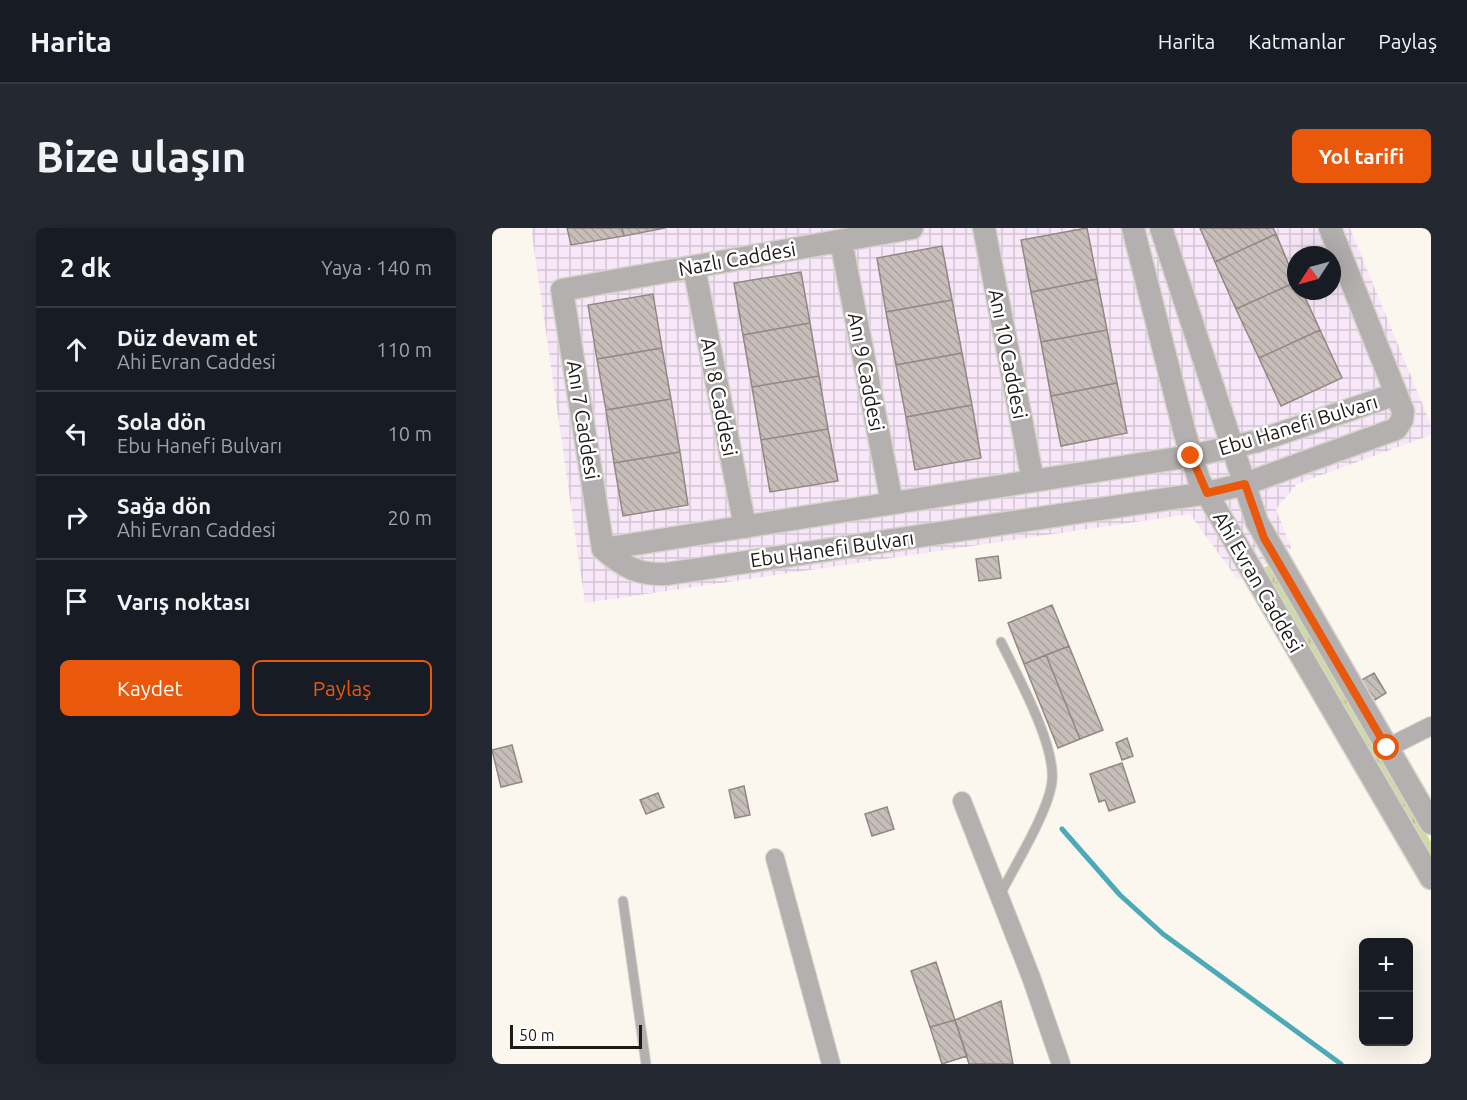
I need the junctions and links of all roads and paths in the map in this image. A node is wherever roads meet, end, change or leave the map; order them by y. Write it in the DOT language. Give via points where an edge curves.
graph roads {
  1 [pos="912,228"];
  2 [pos="984,228"];
  3 [pos="1133,228"];
  4 [pos="1161,228"];
  5 [pos="1330,228"];
  6 [pos="841,241"];
  7 [pos="694,267"];
  8 [pos="562,290"];
  9 [pos="1396,394"];
  10 [pos="1233,447"];
  11 [pos="1191,456"];
  12 [pos="1033,481"];
  13 [pos="1245,484"];
  14 [pos="1207,493"];
  15 [pos="892,503"];
  16 [pos="745,527"];
  17 [pos="603,549"];
  18 [pos="1001,642"];
  19 [pos="1431,726"];
  20 [pos="1387,748"];
  21 [pos="962,801"];
  22 [pos="1431,823"];
  23 [pos="775,858"];
  24 [pos="1431,878"];
  25 [pos="999,897"];
  26 [pos="623,901"];
  27 [pos="646,1064"];
  28 [pos="831,1064"];
  29 [pos="1061,1064"];
  1 -- 6 [label="street, Nazlı Caddesi"];
  2 -- 12 [label="street, Anı 10 Caddesi"];
  3 -- 11 [label="street, Ahi Evran Caddesi"];
  4 -- 10 [label="street, Ahi Evran Caddesi"];
  5 -- 9 [label="street"];
  6 -- 7 [label="street, Nazlı Caddesi"];
  6 -- 15 [label="street, Anı 9 Caddesi"];
  7 -- 8 [label="street, Nazlı Caddesi"];
  7 -- 16 [label="street, Anı 8 Caddesi"];
  8 -- 17 [label="street, Anı 7 Caddesi"];
  9 -- 10 [label="street, Ebu Hanefi Bulvarı"];
  9 -- 13 [label="street, Ebu Hanefi Bulvarı" via="1402,420 1396,429"];
  10 -- 11 [label="street, Ebu Hanefi Bulvarı"];
  10 -- 13 [label="street, Ahi Evran Caddesi"];
  11 -- 12 [label="street, Ebu Hanefi Bulvarı"];
  11 -- 14 [label="street, Ahi Evran Caddesi"];
  12 -- 15 [label="street, Ebu Hanefi Bulvarı"];
  13 -- 14 [label="street, Ebu Hanefi Bulvarı"];
  13 -- 20 [label="street, Ahi Evran Caddesi" via="1264,538"];
  14 -- 17 [label="street, Ebu Hanefi Bulvarı" via="666,574 636,573"];
  14 -- 24 [label="street, Ahi Evran Caddesi"];
  15 -- 16 [label="street, Ebu Hanefi Bulvarı"];
  16 -- 17 [label="street, Ebu Hanefi Bulvarı"];
  18 -- 25 [label="lane" via="1052,760 1052,782 1041,814"];
  19 -- 20 [label="street"];
  20 -- 22 [label="street, Ahi Evran Caddesi"];
  21 -- 25 [label="street"];
  23 -- 28 [label="street"];
  25 -- 29 [label="street"];
  26 -- 27 [label="lane"];
}
